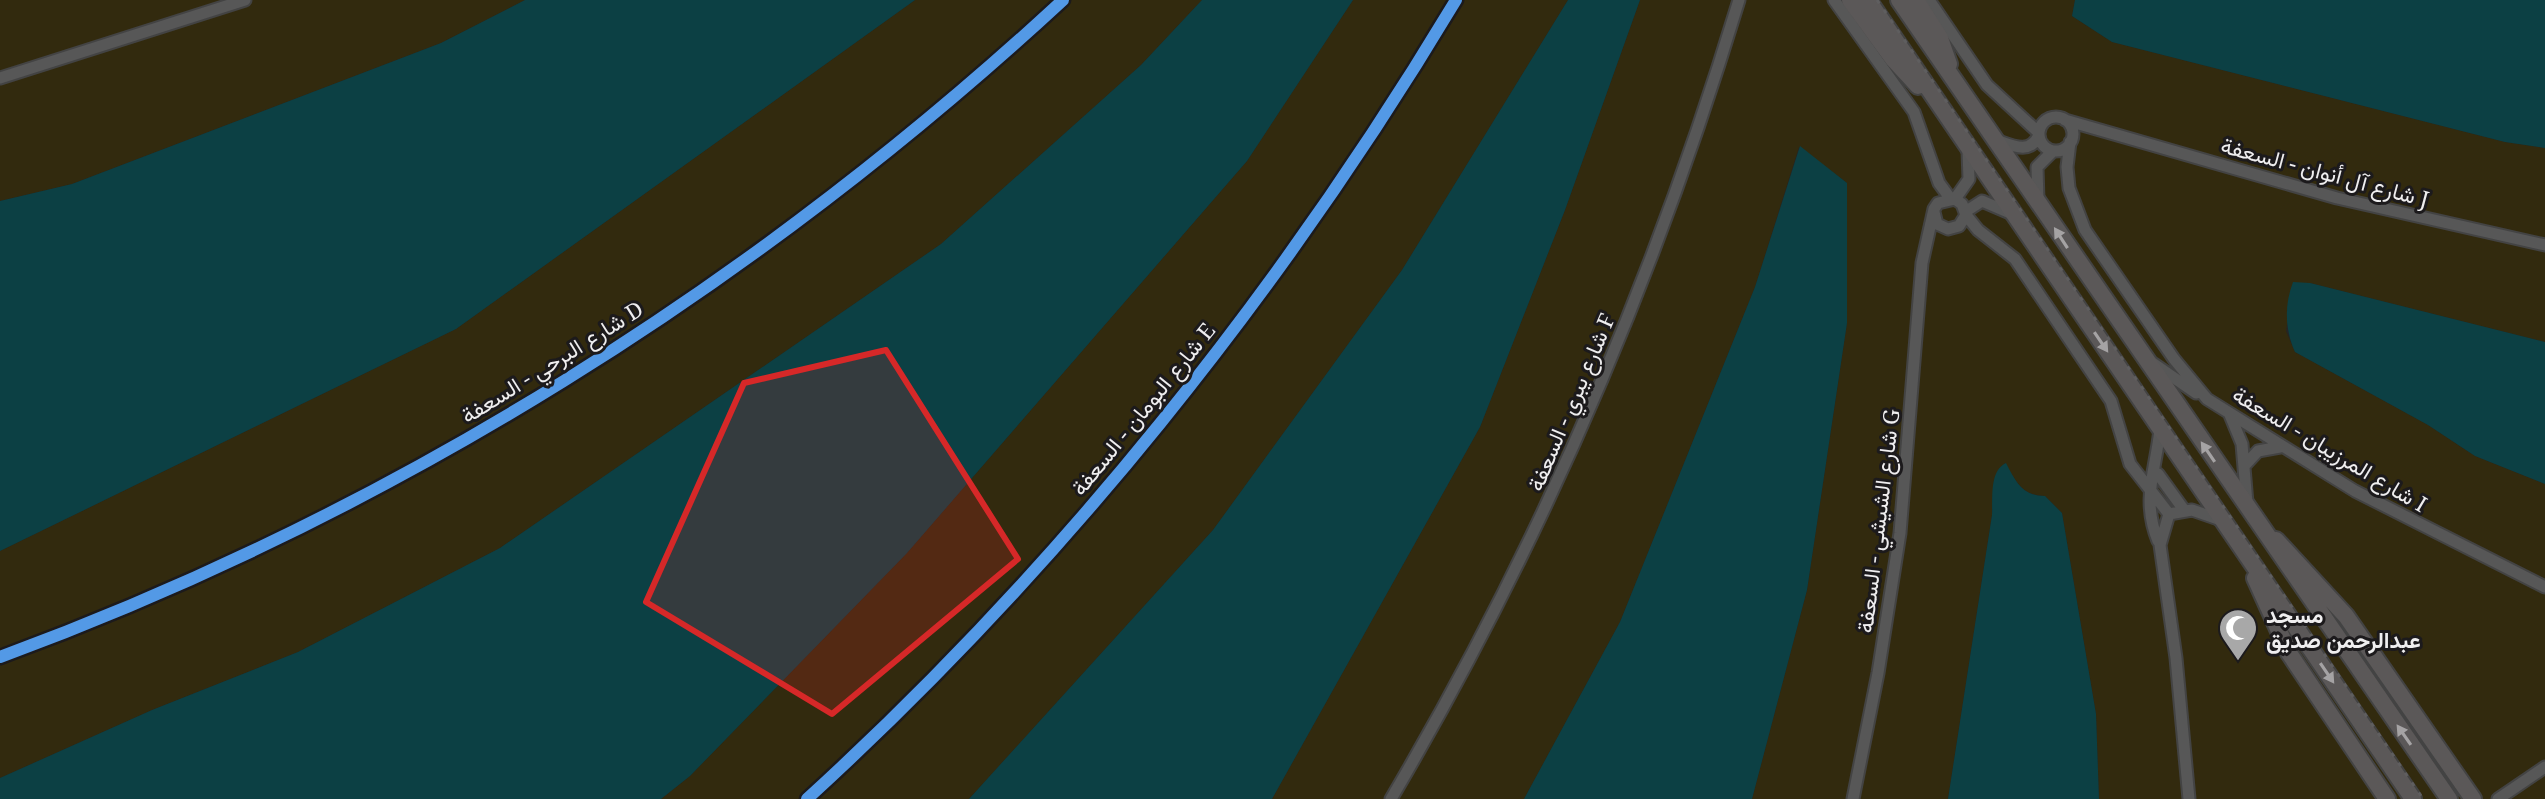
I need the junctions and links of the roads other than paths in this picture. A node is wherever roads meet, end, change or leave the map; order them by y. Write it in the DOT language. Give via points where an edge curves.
graph roads {
  1 [pos="245,0"];
  2 [pos="1063,0"];
  3 [pos="1456,0"];
  4 [pos="1739,0"];
  5 [pos="1834,0"];
  6 [pos="1850,0"];
  7 [pos="1868,0"];
  8 [pos="1899,0"];
  9 [pos="1916,0"];
  10 [pos="1929,0"];
  11 [pos="1952,77"];
  12 [pos="0,78"];
  13 [pos="1937,102"];
  14 [pos="2018,111"];
  15 [pos="2048,119"];
  16 [pos="2065,120"];
  17 [pos="2097,130"];
  18 [pos="2039,134"];
  19 [pos="1996,140"];
  20 [pos="2071,140"];
  21 [pos="1968,146"];
  22 [pos="2054,151"];
  23 [pos="2067,174"];
  24 [pos="1937,177"];
  25 [pos="1952,198"];
  26 [pos="2038,202"];
  27 [pos="1934,209"];
  28 [pos="1966,213"];
  29 [pos="2016,217"];
  30 [pos="1950,228"];
  31 [pos="1988,238"];
  32 [pos="1926,245"];
  33 [pos="2545,245"];
  34 [pos="2144,356"];
  35 [pos="2207,399"];
  36 [pos="2230,414"];
  37 [pos="2164,433"];
  38 [pos="2280,447"];
  39 [pos="2245,465"];
  40 [pos="2158,474"];
  41 [pos="2149,491"];
  42 [pos="2184,510"];
  43 [pos="2169,514"];
  44 [pos="2251,515"];
  45 [pos="2223,521"];
  46 [pos="2160,545"];
  47 [pos="2248,557"];
  48 [pos="2545,587"];
  49 [pos="0,657"];
  50 [pos="2545,767"];
  51 [pos="2474,798"];
  52 [pos="807,799"];
  53 [pos="1391,799"];
  54 [pos="1853,799"];
  55 [pos="2189,799"];
  56 [pos="2387,799"];
  57 [pos="2413,799"];
  58 [pos="2449,799"];
  59 [pos="2498,799"];
  1 -- 12 [label="street"];
  2 -- 49 [label="street, شارع البرحي - السعفة D" via="837,192 576,374 298,529"];
  3 -- 52 [label="street, شارع البومان - السعفة E" via="1308,228 1173,408 1006,600"];
  4 -- 53 [label="street, شارع يبري - السعفة F" via="1663,233 1590,414 1483,638"];
  5 -- 24 [label="street" via="1914,112"];
  6 -- 13 [label="main road" via="1893,59"];
  7 -- 13 [label="main road"];
  8 -- 11 [label="main road"];
  9 -- 11 [label="main road" via="1940,38"];
  10 -- 14 [label="street" via="1987,85"];
  11 -- 19 [label="main road"];
  13 -- 21 [label="main road"];
  14 -- 15 [label="street"];
  14 -- 18 [label="street"];
  15 -- 16 [label="street"];
  15 -- 18 [label="street"];
  16 -- 17 [label="street, شارع آل أنوان - السعفة J"];
  16 -- 20 [label="street"];
  17 -- 20 [label="street"];
  17 -- 33 [label="street, شارع آل أنوان - السعفة J" via="2337,198"];
  18 -- 19 [label="street" via="2024,148"];
  18 -- 22 [label="street" via="2042,144"];
  19 -- 26 [label="main road"];
  20 -- 22 [label="street"];
  20 -- 23 [label="street, شارع المرزيبان - السعفة I"];
  21 -- 25 [label="street" via="1969,179"];
  21 -- 29 [label="main road"];
  22 -- 23 [label="street, شارع المرزيبان - السعفة I"];
  22 -- 26 [label="street" via="2037,167"];
  23 -- 35 [label="street, شارع المرزيبان - السعفة I" via="2085,230"];
  24 -- 25 [label="street"];
  24 -- 27 [label="street, شارع الشيشي - السعفة G"];
  25 -- 27 [label="street"];
  25 -- 28 [label="street"];
  34 -- 26 [label="main road, one-way"];
  27 -- 30 [label="street" via="1937,224"];
  27 -- 32 [label="street, شارع الشيشي - السعفة G"];
  28 -- 29 [label="street" via="1987,201"];
  28 -- 30 [label="street"];
  28 -- 31 [label="street"];
  29 -- 37 [label="main road, one-way"];
  30 -- 31 [label="street"];
  30 -- 32 [label="street"];
  31 -- 41 [label="street" via="2020,266 2111,401 2126,455"];
  32 -- 54 [label="street, شارع الشيشي - السعفة G" via="1900,533"];
  34 -- 35 [label="street"];
  44 -- 34 [label="main road, one-way"];
  35 -- 36 [label="street, شارع المرزيبان - السعفة I"];
  36 -- 38 [label="street, شارع المرزيبان - السعفة I"];
  36 -- 39 [label="street"];
  37 -- 40 [label="street"];
  37 -- 41 [label="street"];
  37 -- 45 [label="main road"];
  38 -- 39 [label="street" via="2258,451"];
  38 -- 48 [label="street, شارع المرزيبان - السعفة I" via="2431,532"];
  39 -- 44 [label="street"];
  40 -- 41 [label="street"];
  40 -- 42 [label="street"];
  41 -- 43 [label="street"];
  41 -- 46 [label="street"];
  42 -- 43 [label="street"];
  42 -- 45 [label="street"];
  43 -- 46 [label="street"];
  44 -- 51 [label="main road" via="2346,616"];
  58 -- 44 [label="main road, one-way"];
  45 -- 47 [label="main road"];
  46 -- 55 [label="street"];
  47 -- 56 [label="main road" via="2289,653"];
  47 -- 57 [label="main road, one-way"];
  50 -- 59 [label="street"];
}
